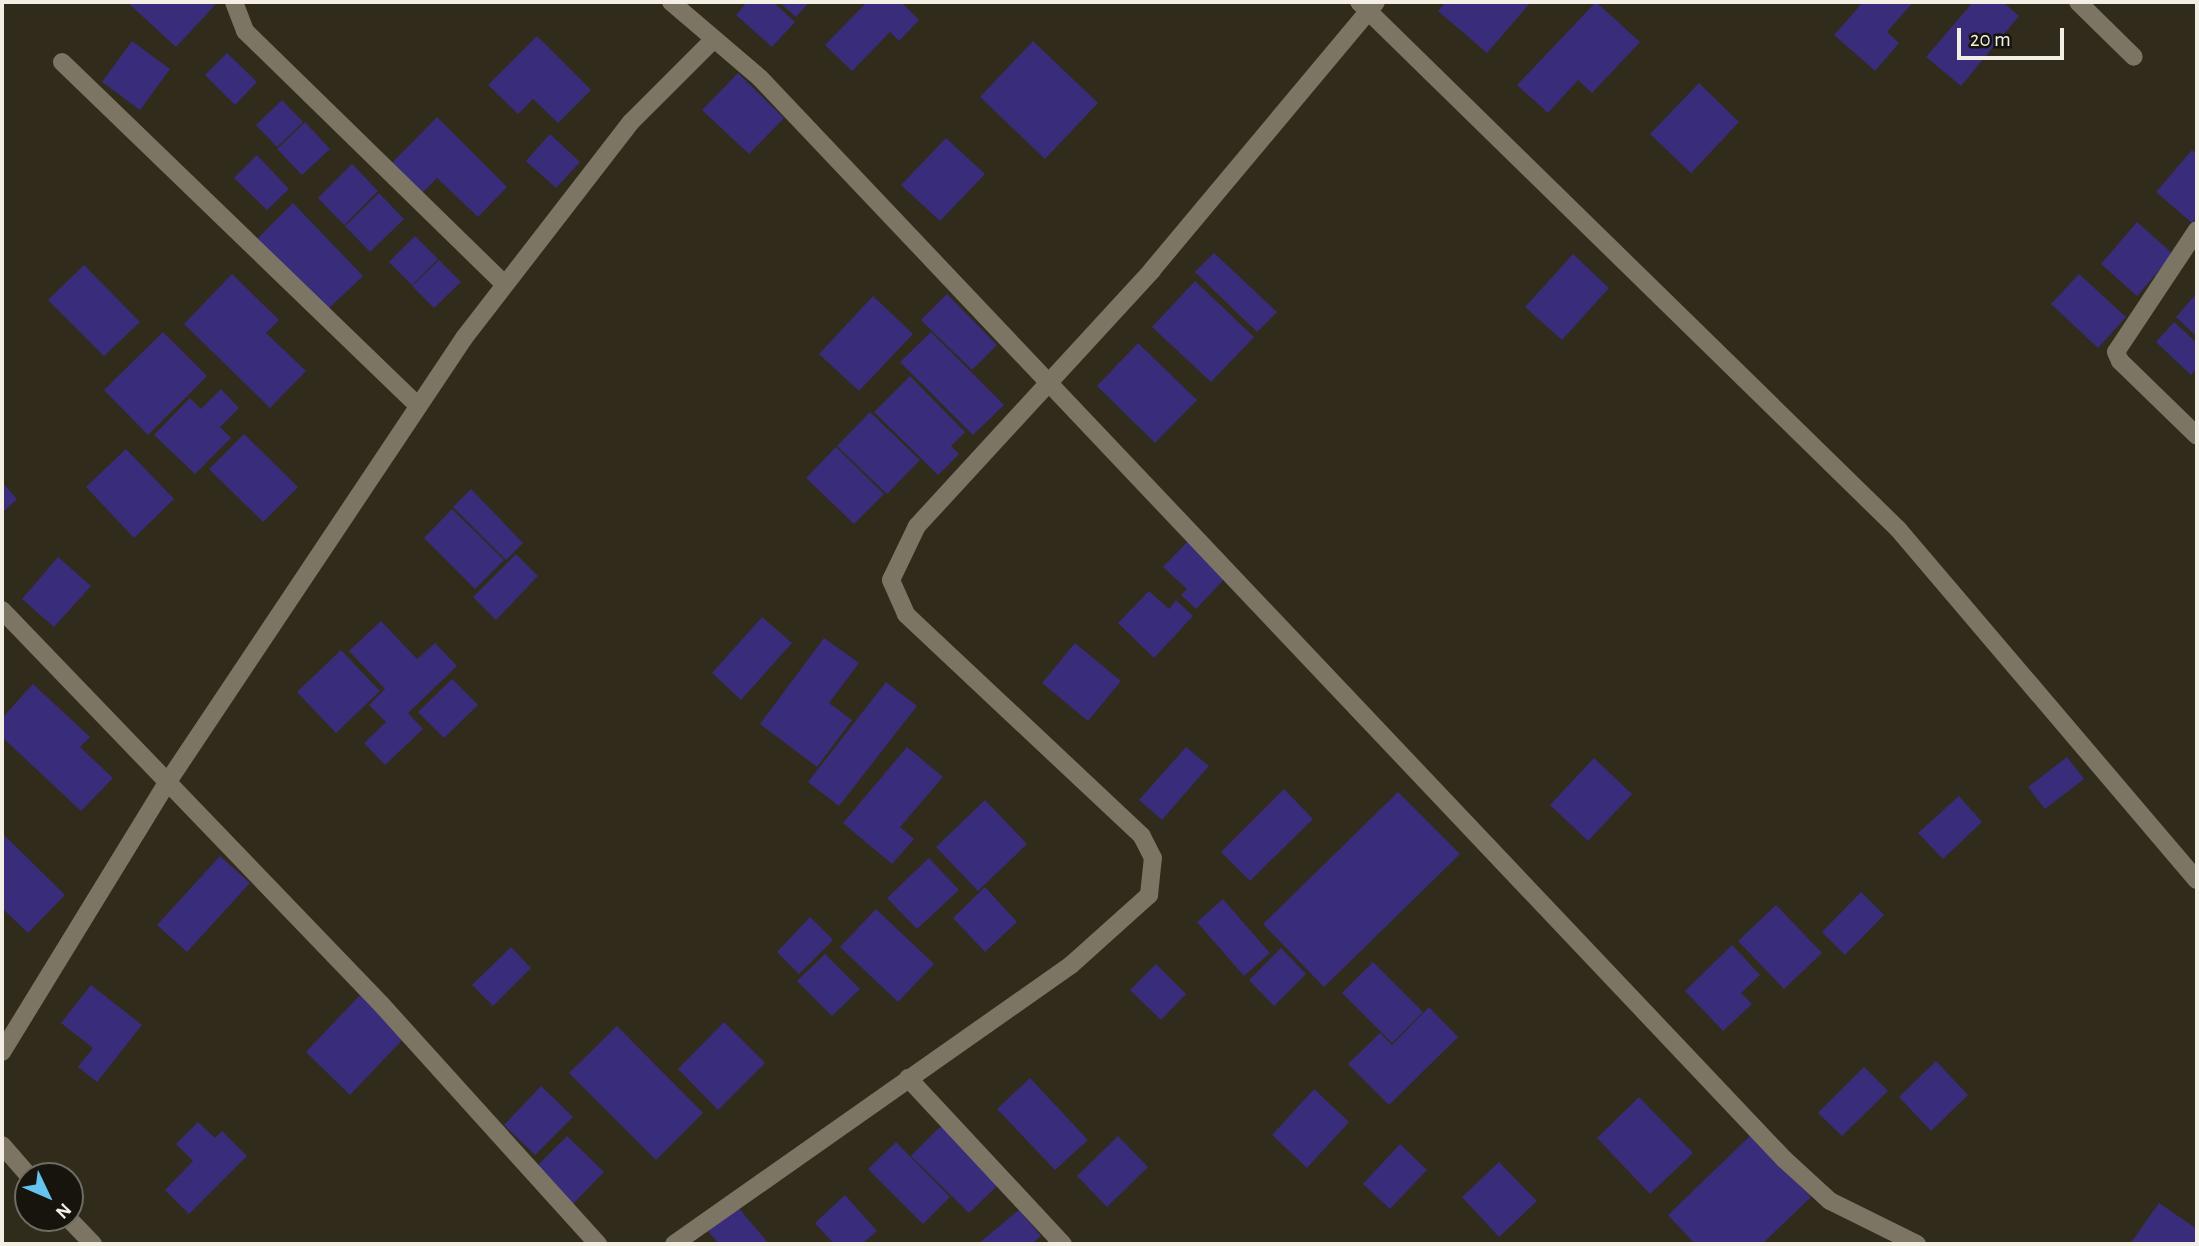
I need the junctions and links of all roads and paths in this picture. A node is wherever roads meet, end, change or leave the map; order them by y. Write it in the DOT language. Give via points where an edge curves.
graph roads {
  1 [pos="234,2"];
  2 [pos="2078,2"];
  3 [pos="682,5"];
  4 [pos="1368,5"];
  5 [pos="714,39"];
  6 [pos="2134,57"];
  7 [pos="62,62"];
  8 [pos="2197,230"];
  9 [pos="505,285"];
  10 [pos="1047,385"];
  11 [pos="418,406"];
  12 [pos="2197,436"];
  13 [pos="2,610"];
  14 [pos="165,786"];
  15 [pos="2197,880"];
  16 [pos="2,1052"];
  17 [pos="908,1078"];
  18 [pos="2,1145"];
  19 [pos="17,1162"];
  20 [pos="598,1244"];
  21 [pos="674,1244"];
  22 [pos="1063,1244"];
  23 [pos="1917,1244"];
  1 -- 9 [label="street" via="245,31"];
  2 -- 6 [label="street"];
  3 -- 5 [label="street"];
  4 -- 10 [label="street" via="1152,270"];
  4 -- 15 [label="street" via="1898,529"];
  5 -- 9 [label="street" via="631,122"];
  5 -- 10 [label="street" via="760,78"];
  7 -- 11 [label="street"];
  8 -- 12 [label="street" via="2116,352"];
  9 -- 11 [label="street"];
  10 -- 17 [label="street" via="917,526 891,580 906,614 923,632 1142,835 1153,858 1149,895 1071,965"];
  10 -- 23 [label="street" via="1176,511 1784,1159 1830,1201"];
  11 -- 14 [label="street"];
  13 -- 14 [label="street"];
  14 -- 16 [label="street"];
  14 -- 20 [label="street" via="381,1004"];
  17 -- 21 [label="street"];
  17 -- 22 [label="street"];
  18 -- 19 [label="street"];
}
